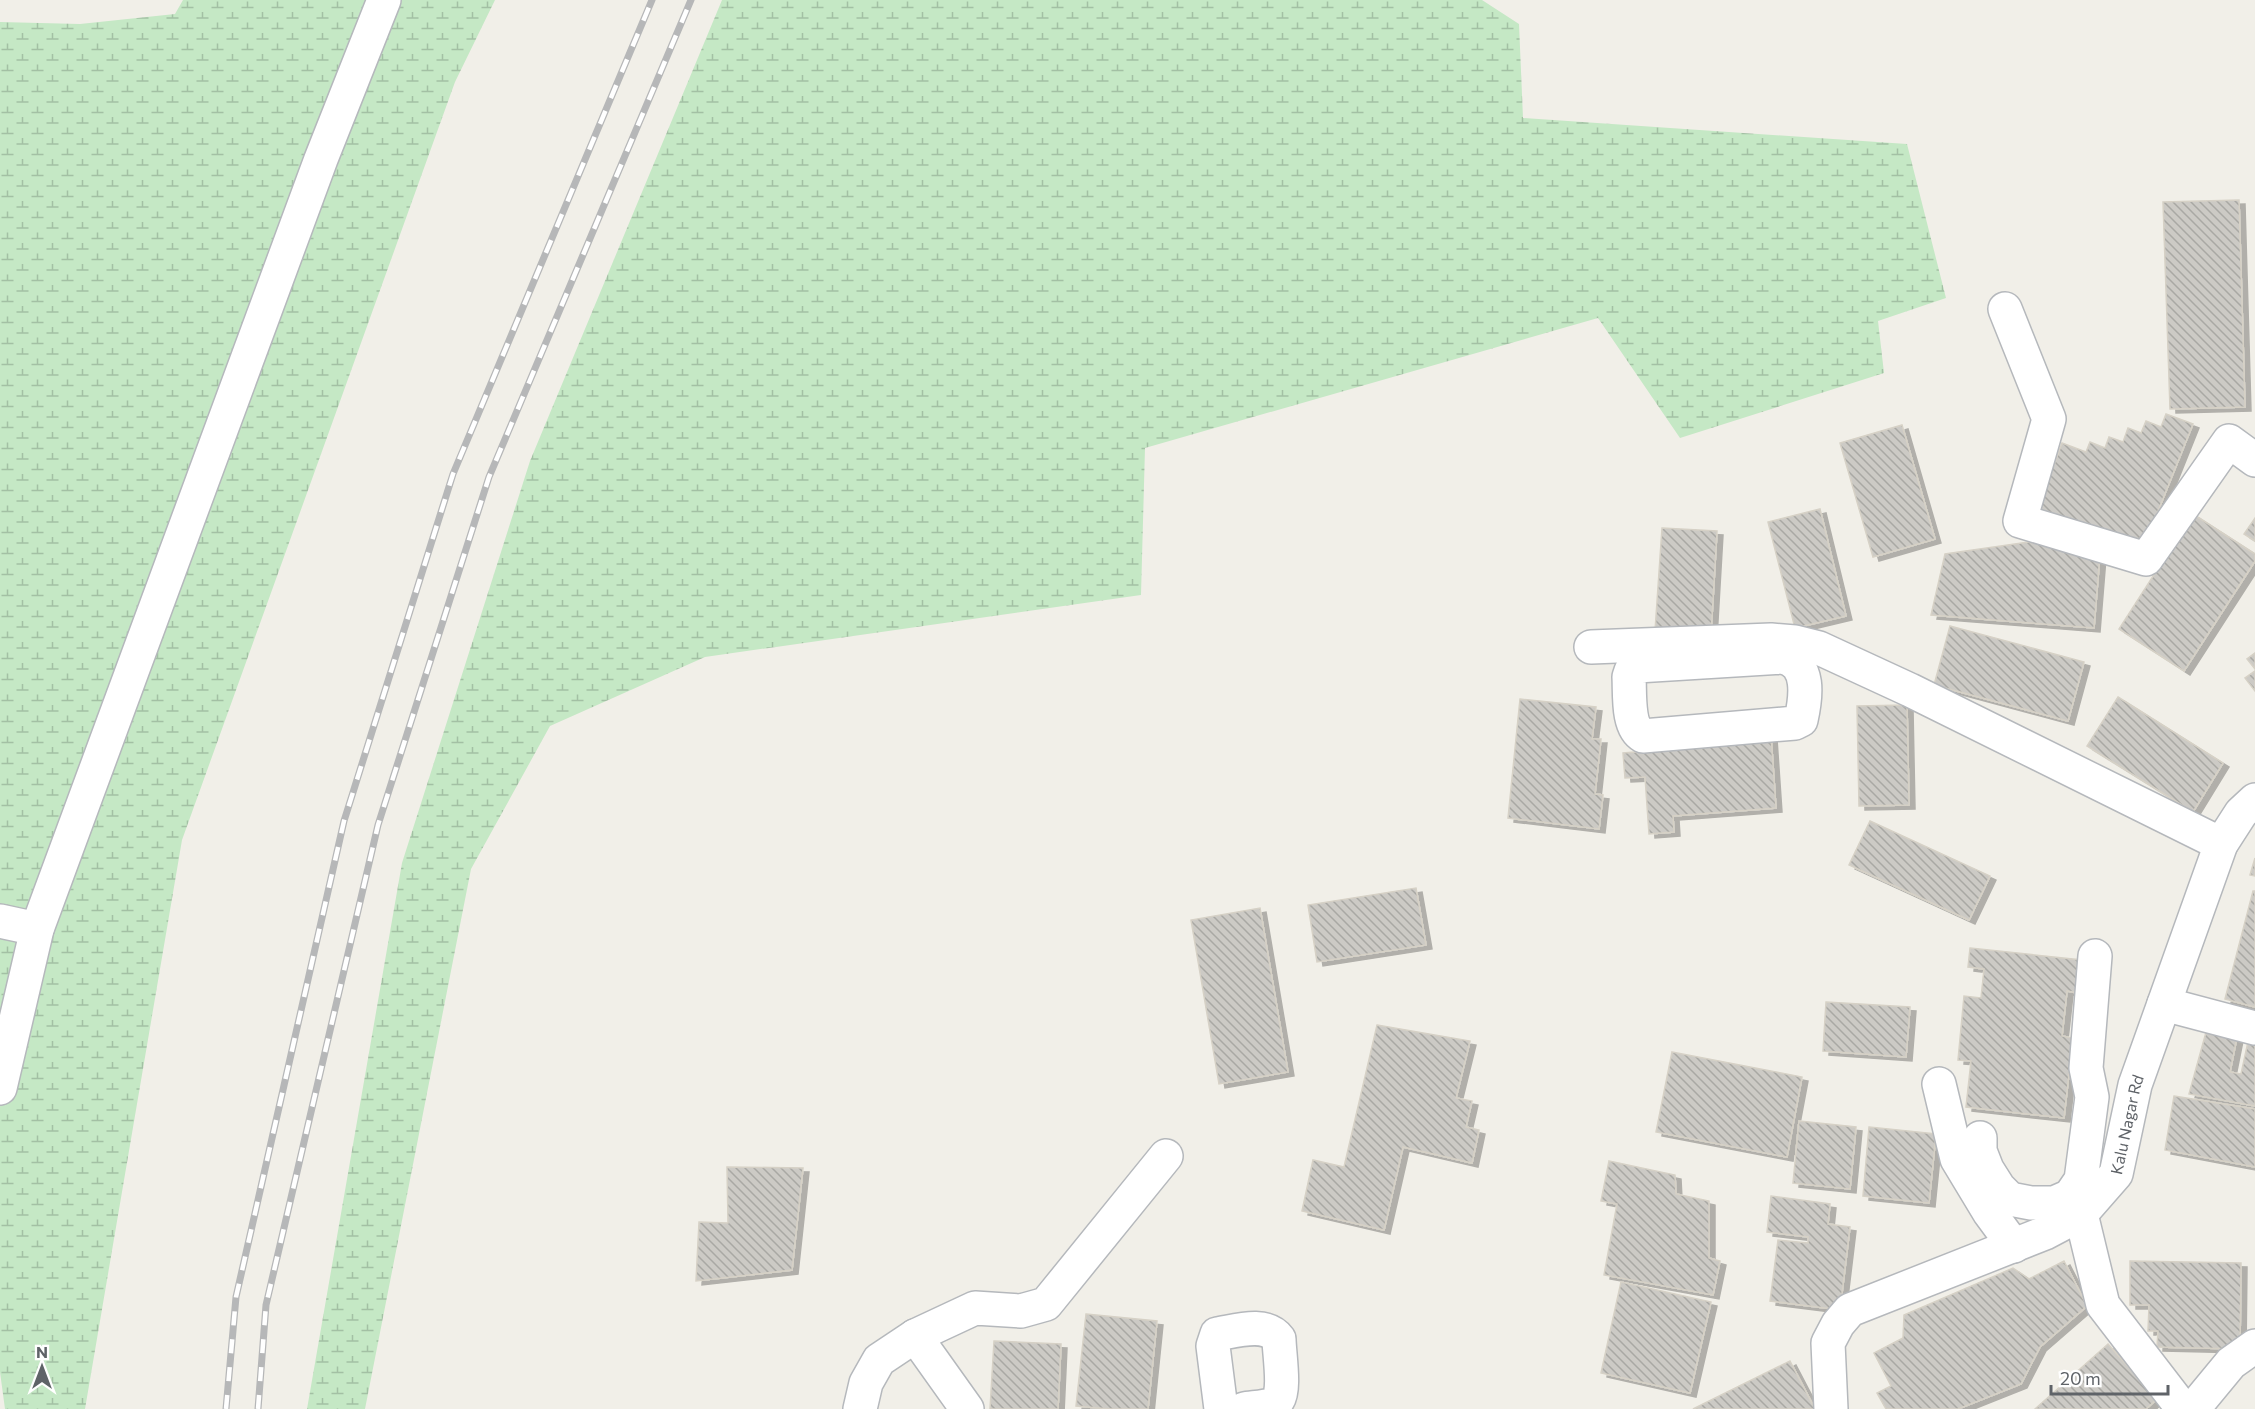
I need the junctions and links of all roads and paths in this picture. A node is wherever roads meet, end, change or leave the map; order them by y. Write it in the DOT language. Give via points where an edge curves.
graph roads {
  1 [pos="384,0"];
  2 [pos="2005,309"];
  3 [pos="2255,460"];
  4 [pos="1591,647"];
  5 [pos="1645,655"];
  6 [pos="2255,800"];
  7 [pos="2221,844"];
  8 [pos="0,921"];
  9 [pos="37,929"];
  10 [pos="2095,956"];
  11 [pos="2164,1004"];
  12 [pos="2255,1028"];
  13 [pos="2079,1076"];
  14 [pos="1939,1084"];
  15 [pos="2135,1085"];
  16 [pos="0,1088"];
  17 [pos="1980,1138"];
  18 [pos="1167,1156"];
  19 [pos="2081,1214"];
  20 [pos="2014,1246"];
  21 [pos="915,1336"];
  22 [pos="2255,1346"];
  23 [pos="860,1409"];
  24 [pos="967,1409"];
  25 [pos="1221,1409"];
  26 [pos="1244,1409"];
  27 [pos="1831,1409"];
  28 [pos="2183,1409"];
  29 [pos="2193,1409"];
  1 -- 9 [label="street" via="321,159"];
  2 -- 3 [label="street" via="2049,419 2020,521 2146,559 2229,441"];
  4 -- 5 [label="street"];
  5 -- 5 [label="street" via="1792,659 1804,673 1801,720 1643,736 1633,724 1629,677"];
  5 -- 7 [label="street" via="1771,640 1819,648"];
  6 -- 7 [label="street, Kalu Nagar Rd" via="2241,813"];
  7 -- 11 [label="street, Kalu Nagar Rd"];
  8 -- 9 [label="street"];
  9 -- 16 [label="street"];
  10 -- 13 [label="street" via="2086,1068"];
  11 -- 12 [label="street"];
  11 -- 15 [label="street, Kalu Nagar Rd"];
  13 -- 15 [label="street"];
  13 -- 17 [label="street" via="2092,1097 2081,1180 2070,1196 2054,1203 2010,1199 1987,1169"];
  14 -- 20 [label="street" via="1957,1159"];
  15 -- 19 [label="street, Kalu Nagar Rd" via="2116,1174"];
  18 -- 21 [label="street" via="1046,1304 1021,1311 975,1308"];
  19 -- 20 [label="street, Kalu Nagar Rd"];
  19 -- 28 [label="street" via="2103,1305"];
  20 -- 27 [label="street, Kalu Nagar Rd" via="1851,1310 1828,1342"];
  21 -- 23 [label="street" via="879,1360 866,1383"];
  21 -- 24 [label="street"];
  22 -- 29 [label="street" via="2231,1362"];
  25 -- 26 [label="street" via="1213,1346 1217,1334 1264,1328 1279,1339 1282,1392 1279,1400 1271,1404"];
}
